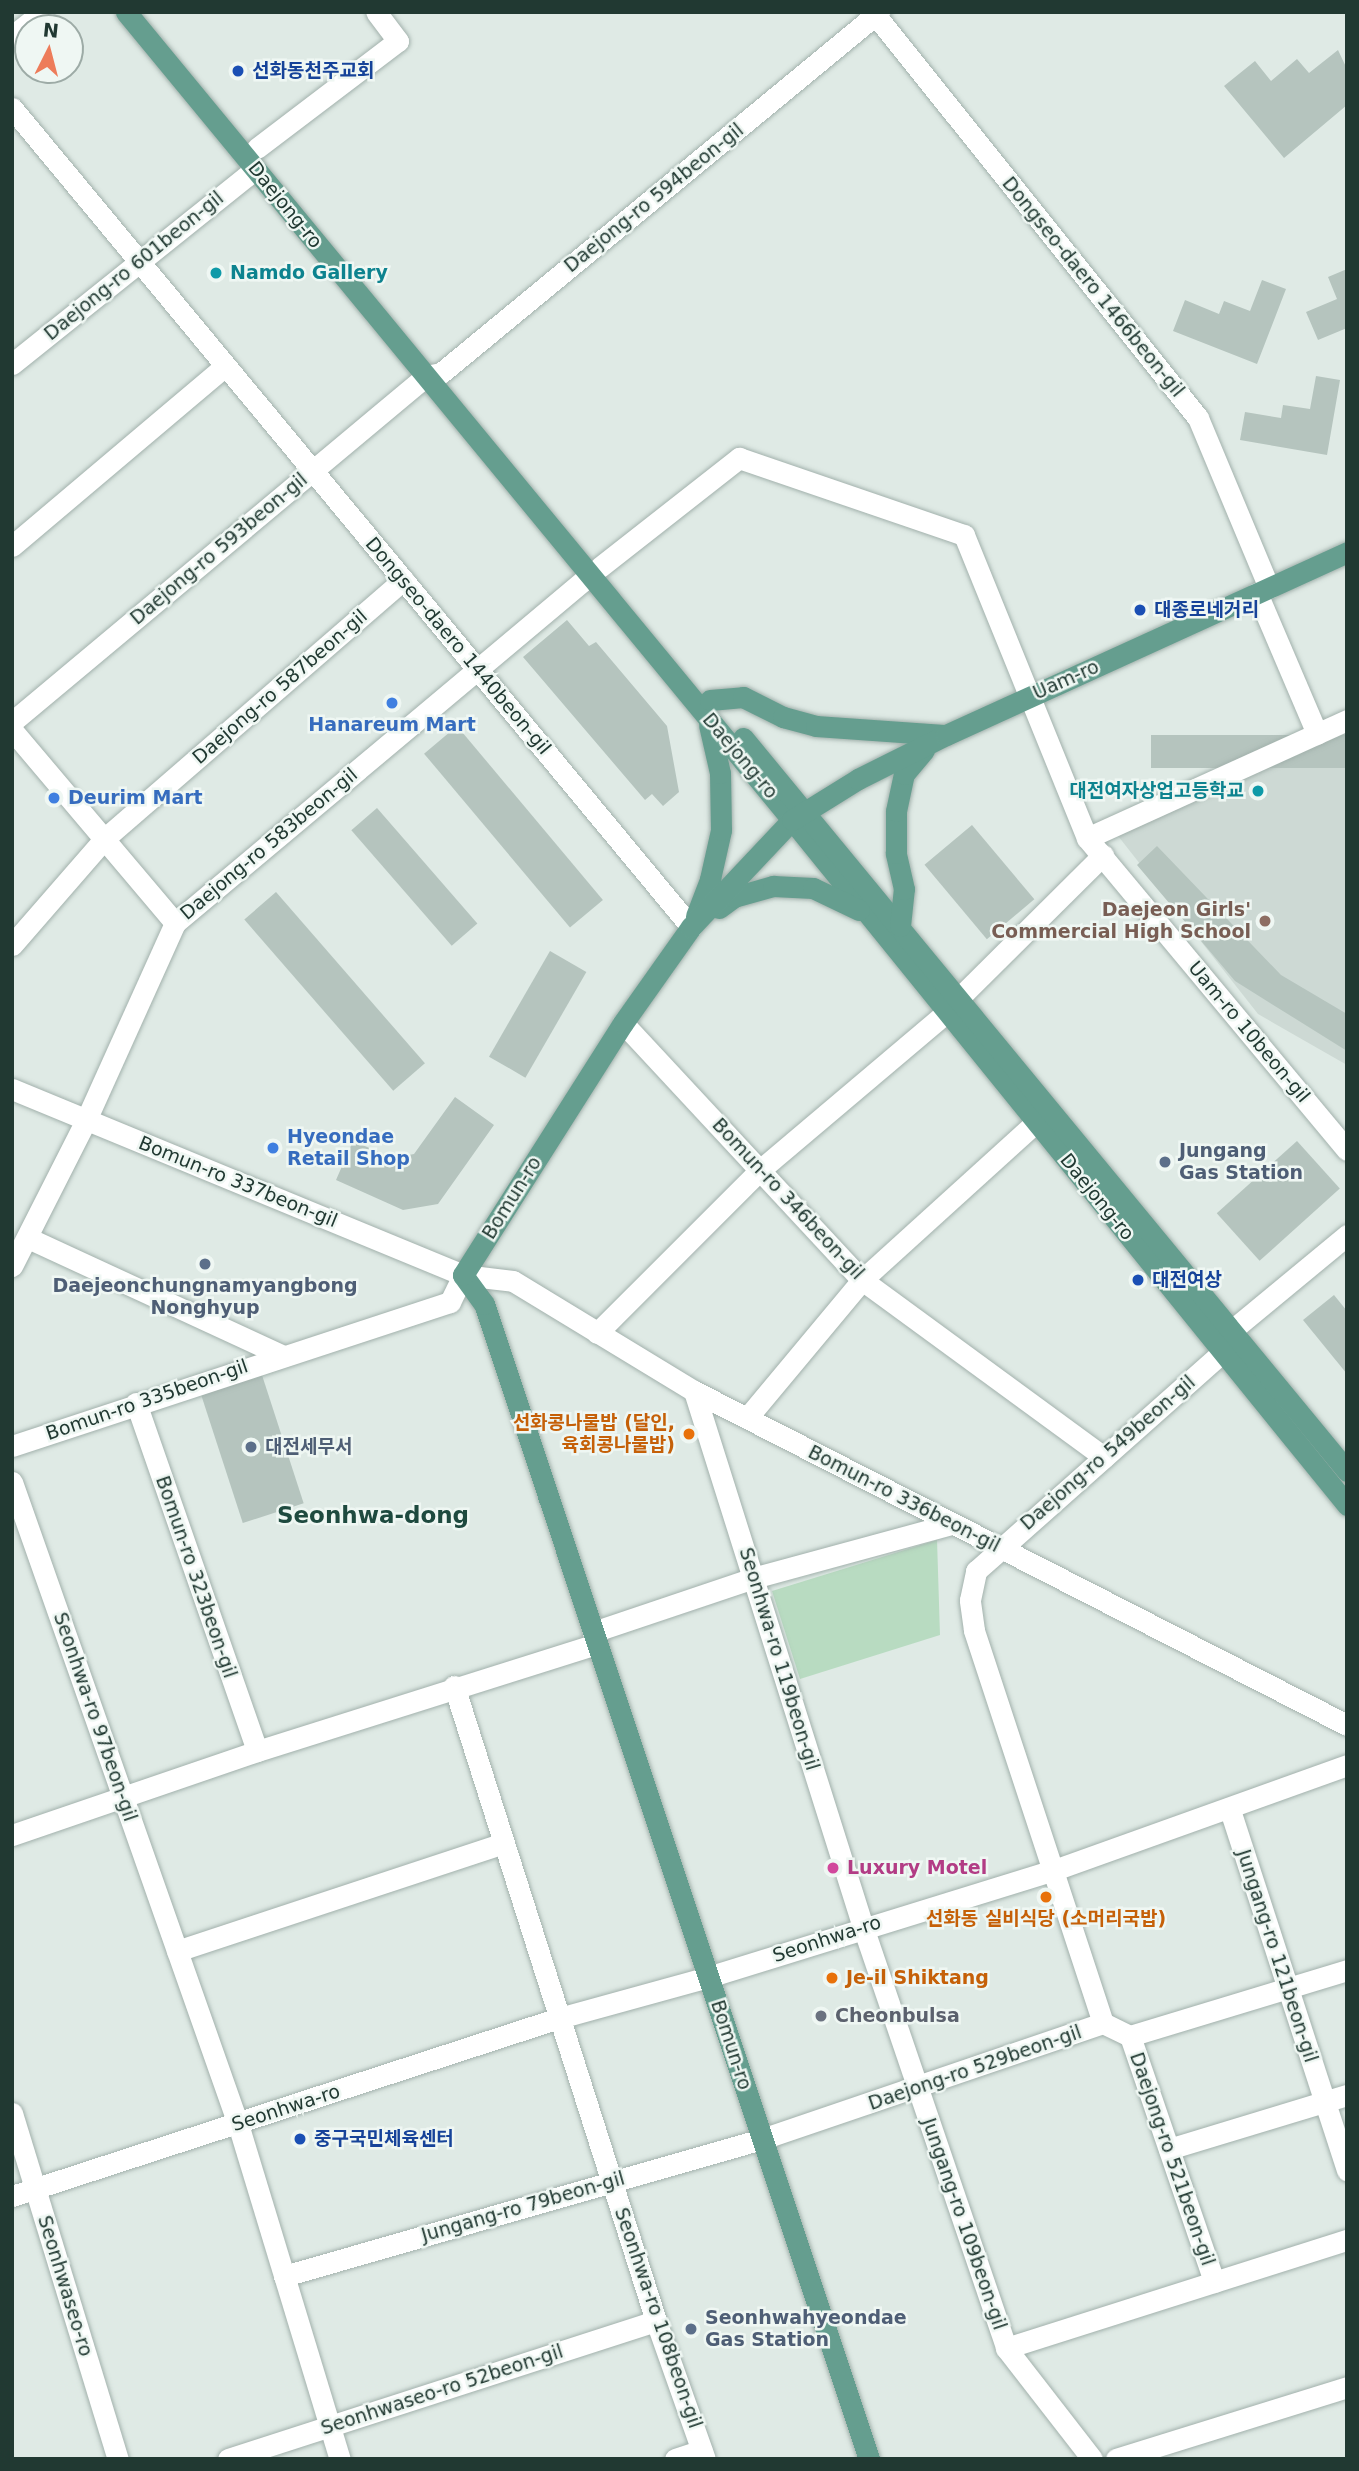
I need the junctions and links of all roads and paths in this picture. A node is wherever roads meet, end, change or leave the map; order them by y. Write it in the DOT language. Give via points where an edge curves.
graph roads {
  1 [pos="43,12"];
  2 [pos="126,12"];
  3 [pos="145,12"];
  4 [pos="376,12"];
  5 [pos="876,13"];
  6 [pos="12,36"];
  7 [pos="15,117"];
  8 [pos="256,158"];
  9 [pos="139,262"];
  10 [pos="12,364"];
  11 [pos="226,366"];
  12 [pos="434,374"];
  13 [pos="313,471"];
  14 [pos="12,546"];
  15 [pos="1347,552"];
  16 [pos="595,571"];
  17 [pos="404,580"];
  18 [pos="1263,590"];
  19 [pos="477,669"];
  20 [pos="1029,697"];
  21 [pos="708,708"];
  22 [pos="1347,720"];
  23 [pos="12,722"];
  24 [pos="12,730"];
  25 [pos="1317,734"];
  26 [pos="946,735"];
  27 [pos="799,816"];
  28 [pos="1087,838"];
  29 [pos="104,839"];
  30 [pos="1103,855"];
  31 [pos="870,916"];
  32 [pos="175,923"];
  33 [pos="900,926"];
  34 [pos="691,927"];
  35 [pos="12,945"];
  36 [pos="953,1005"];
  37 [pos="623,1023"];
  38 [pos="12,1089"];
  39 [pos="86,1119"];
  40 [pos="1036,1122"];
  41 [pos="1347,1150"];
  42 [pos="760,1170"];
  43 [pos="1347,1235"];
  44 [pos="28,1238"];
  45 [pos="12,1266"];
  46 [pos="463,1275"];
  47 [pos="862,1280"];
  48 [pos="1231,1331"];
  49 [pos="597,1333"];
  50 [pos="1223,1352"];
  51 [pos="281,1355"];
  52 [pos="694,1391"];
  53 [pos="136,1403"];
  54 [pos="747,1418"];
  55 [pos="12,1446"];
  56 [pos="1104,1457"];
  57 [pos="1347,1471"];
  58 [pos="12,1482"];
  59 [pos="1347,1505"];
  60 [pos="952,1524"];
  61 [pos="999,1549"];
  62 [pos="753,1578"];
  63 [pos="595,1638"];
  64 [pos="454,1686"];
  65 [pos="1347,1725"];
  66 [pos="257,1751"];
  67 [pos="1347,1765"];
  68 [pos="123,1797"];
  69 [pos="1230,1810"];
  70 [pos="12,1835"];
  71 [pos="504,1843"];
  72 [pos="1054,1870"];
  73 [pos="863,1927"];
  74 [pos="177,1951"];
  75 [pos="1347,1970"];
  76 [pos="708,1977"];
  77 [pos="1287,1988"];
  78 [pos="559,2018"];
  79 [pos="1103,2023"];
  80 [pos="1130,2036"];
  81 [pos="919,2089"];
  82 [pos="1347,2095"];
  83 [pos="1324,2102"];
  84 [pos="12,2113"];
  85 [pos="238,2124"];
  86 [pos="762,2139"];
  87 [pos="1169,2149"];
  88 [pos="1347,2171"];
  89 [pos="612,2182"];
  90 [pos="35,2189"];
  91 [pos="12,2196"];
  92 [pos="1347,2240"];
  93 [pos="284,2276"];
  94 [pos="1214,2281"];
  95 [pos="656,2321"];
  96 [pos="1006,2348"];
  97 [pos="1347,2387"];
  98 [pos="330,2426"];
  99 [pos="703,2454"];
  100 [pos="118,2459"];
  101 [pos="228,2459"];
  102 [pos="340,2459"];
  103 [pos="675,2459"];
  104 [pos="869,2459"];
  105 [pos="1092,2459"];
  106 [pos="1116,2459"];
  1 -- 6 [label="street"];
  2 -- 8 [label="main road, Daejong-ro"];
  3 -- 8 [label="main road, Daejong-ro"];
  4 -- 8 [label="street, Daejong-ro 601beon-gil" via="398,41"];
  5 -- 12 [label="street, Daejong-ro 594beon-gil"];
  5 -- 18 [label="street, Dongseo-daero 1466beon-gil" via="1198,418"];
  7 -- 9 [label="street, Dongseo-daero 1440beon-gil"];
  8 -- 9 [label="street, Daejong-ro 601beon-gil"];
  8 -- 12 [label="main road, Daejong-ro"];
  9 -- 10 [label="street, Daejong-ro 601beon-gil"];
  9 -- 11 [label="street, Dongseo-daero 1440beon-gil"];
  11 -- 13 [label="street, Dongseo-daero 1440beon-gil"];
  11 -- 14 [label="street"];
  12 -- 13 [label="street, Daejong-ro 593beon-gil"];
  12 -- 16 [label="main road, Daejong-ro"];
  13 -- 17 [label="street, Dongseo-daero 1440beon-gil"];
  13 -- 23 [label="street, Daejong-ro 593beon-gil"];
  15 -- 18 [label="main road, Uam-ro"];
  16 -- 19 [label="street, Daejong-ro 583beon-gil"];
  16 -- 20 [label="street, Daejong-ro 583beon-gil" via="739,458 964,535"];
  16 -- 21 [label="main road, Daejong-ro"];
  17 -- 19 [label="street, Dongseo-daero 1440beon-gil"];
  17 -- 29 [label="street, Daejong-ro 587beon-gil"];
  18 -- 20 [label="main road, Uam-ro"];
  18 -- 25 [label="street, Dongseo-daero 1466beon-gil"];
  19 -- 32 [label="street, Daejong-ro 583beon-gil"];
  19 -- 34 [label="street, Dongseo-daero 1440beon-gil"];
  20 -- 26 [label="main road, Uam-ro"];
  20 -- 28 [label="street, Uam-ro 10beon-gil"];
  21 -- 26 [label="main road" via="743,697 783,717 816,726"];
  21 -- 27 [label="main road, Daejong-ro"];
  21 -- 34 [label="main road" via="720,773 721,830 710,878"];
  22 -- 25 [label="street"];
  24 -- 29 [label="street"];
  25 -- 28 [label="street"];
  26 -- 27 [label="main road, Uam-ro" via="858,779"];
  26 -- 33 [label="main road" via="918,755 904,774 896,811 896,853 904,889"];
  27 -- 31 [label="main road, Daejong-ro"];
  27 -- 33 [label="main road, Daejong-ro"];
  27 -- 34 [label="main road, Bomun-ro"];
  28 -- 30 [label="street, Uam-ro 10beon-gil"];
  29 -- 32 [label="street"];
  29 -- 35 [label="street, Daejong-ro 587beon-gil"];
  30 -- 36 [label="street"];
  30 -- 41 [label="street, Uam-ro 10beon-gil"];
  31 -- 34 [label="main road" via="813,888 773,886 734,897"];
  31 -- 36 [label="main road, Daejong-ro"];
  32 -- 39 [label="street, Daejong-ro 583beon-gil"];
  33 -- 36 [label="main road, Daejong-ro"];
  34 -- 37 [label="main road, Bomun-ro"];
  36 -- 40 [label="main road, Daejong-ro"];
  36 -- 42 [label="street"];
  36 -- 48 [label="main road, Daejong-ro"];
  37 -- 42 [label="street, Bomun-ro 346beon-gil"];
  37 -- 46 [label="main road, Bomun-ro"];
  38 -- 39 [label="street, Bomun-ro 337beon-gil"];
  39 -- 44 [label="street, Daejong-ro 583beon-gil"];
  39 -- 46 [label="street, Bomun-ro 337beon-gil"];
  40 -- 47 [label="street"];
  40 -- 50 [label="main road, Daejong-ro"];
  42 -- 47 [label="street, Bomun-ro 346beon-gil"];
  42 -- 49 [label="street"];
  43 -- 48 [label="street"];
  44 -- 45 [label="street, Daejong-ro 583beon-gil"];
  44 -- 51 [label="street, Bomun-ro 335beon-gil"];
  46 -- 49 [label="street, Bomun-ro 336beon-gil" via="513,1282"];
  46 -- 51 [label="street, Bomun-ro 335beon-gil" via="450,1302"];
  46 -- 63 [label="main road, Bomun-ro" via="484,1304"];
  47 -- 54 [label="street"];
  47 -- 56 [label="street, Bomun-ro 346beon-gil"];
  48 -- 57 [label="main road, Daejong-ro"];
  49 -- 52 [label="street, Bomun-ro 336beon-gil"];
  50 -- 56 [label="street, Daejong-ro 549beon-gil"];
  50 -- 59 [label="main road, Daejong-ro"];
  51 -- 53 [label="street, Bomun-ro 335beon-gil"];
  52 -- 54 [label="street, Bomun-ro 336beon-gil"];
  52 -- 62 [label="street, Seonhwa-ro 119beon-gil"];
  53 -- 55 [label="street, Bomun-ro 335beon-gil"];
  53 -- 66 [label="street, Bomun-ro 323beon-gil"];
  54 -- 60 [label="street, Bomun-ro 336beon-gil"];
  56 -- 61 [label="street, Daejong-ro 549beon-gil"];
  58 -- 68 [label="street, Seonhwa-ro 97beon-gil"];
  60 -- 61 [label="street, Bomun-ro 336beon-gil"];
  60 -- 62 [label="street"];
  61 -- 65 [label="street, Bomun-ro 336beon-gil"];
  61 -- 72 [label="street, Daejong-ro 549beon-gil" via="976,1571 970,1600 974,1630"];
  62 -- 63 [label="street"];
  62 -- 73 [label="street, Seonhwa-ro 119beon-gil"];
  63 -- 64 [label="street"];
  63 -- 76 [label="main road, Bomun-ro"];
  64 -- 66 [label="street"];
  64 -- 71 [label="street"];
  66 -- 68 [label="street"];
  67 -- 69 [label="street, Seonhwa-ro"];
  68 -- 70 [label="street"];
  68 -- 74 [label="street, Seonhwa-ro 97beon-gil"];
  69 -- 72 [label="street, Seonhwa-ro"];
  69 -- 77 [label="street, Jungang-ro 121beon-gil"];
  71 -- 74 [label="street"];
  71 -- 78 [label="street"];
  72 -- 73 [label="street, Seonhwa-ro"];
  72 -- 79 [label="street"];
  73 -- 76 [label="street, Seonhwa-ro"];
  73 -- 81 [label="street, Jungang-ro 109beon-gil"];
  74 -- 85 [label="street, Seonhwa-ro 97beon-gil"];
  75 -- 77 [label="street"];
  76 -- 78 [label="street, Seonhwa-ro"];
  76 -- 86 [label="main road, Bomun-ro"];
  77 -- 80 [label="street"];
  77 -- 83 [label="street, Jungang-ro 121beon-gil"];
  78 -- 85 [label="street, Seonhwa-ro"];
  78 -- 89 [label="street, Seonhwa-ro 108beon-gil"];
  79 -- 80 [label="street, Daejong-ro 529beon-gil"];
  79 -- 81 [label="street, Daejong-ro 529beon-gil"];
  80 -- 87 [label="street, Daejong-ro 521beon-gil"];
  81 -- 86 [label="street, Daejong-ro 529beon-gil"];
  81 -- 96 [label="street, Jungang-ro 109beon-gil"];
  82 -- 83 [label="street"];
  83 -- 87 [label="street"];
  83 -- 88 [label="street, Jungang-ro 121beon-gil"];
  84 -- 90 [label="street, Seonhwaseo-ro"];
  85 -- 90 [label="street, Seonhwa-ro"];
  85 -- 93 [label="street"];
  86 -- 89 [label="street, Jungang-ro 79beon-gil"];
  86 -- 104 [label="main road, Bomun-ro"];
  87 -- 94 [label="street, Daejong-ro 521beon-gil"];
  89 -- 93 [label="street, Jungang-ro 79beon-gil"];
  89 -- 95 [label="street, Seonhwa-ro 108beon-gil"];
  90 -- 91 [label="street, Seonhwa-ro"];
  90 -- 100 [label="street, Seonhwaseo-ro"];
  92 -- 94 [label="street, Daejong-ro 521beon-gil"];
  93 -- 98 [label="street"];
  94 -- 96 [label="street, Daejong-ro 521beon-gil"];
  95 -- 98 [label="street, Seonhwaseo-ro 52beon-gil"];
  95 -- 99 [label="street, Seonhwa-ro 108beon-gil"];
  96 -- 105 [label="street, Jungang-ro 109beon-gil"];
  97 -- 106 [label="street"];
  98 -- 101 [label="street, Seonhwaseo-ro 52beon-gil"];
  98 -- 102 [label="street"];
  99 -- 103 [label="street"];
}
